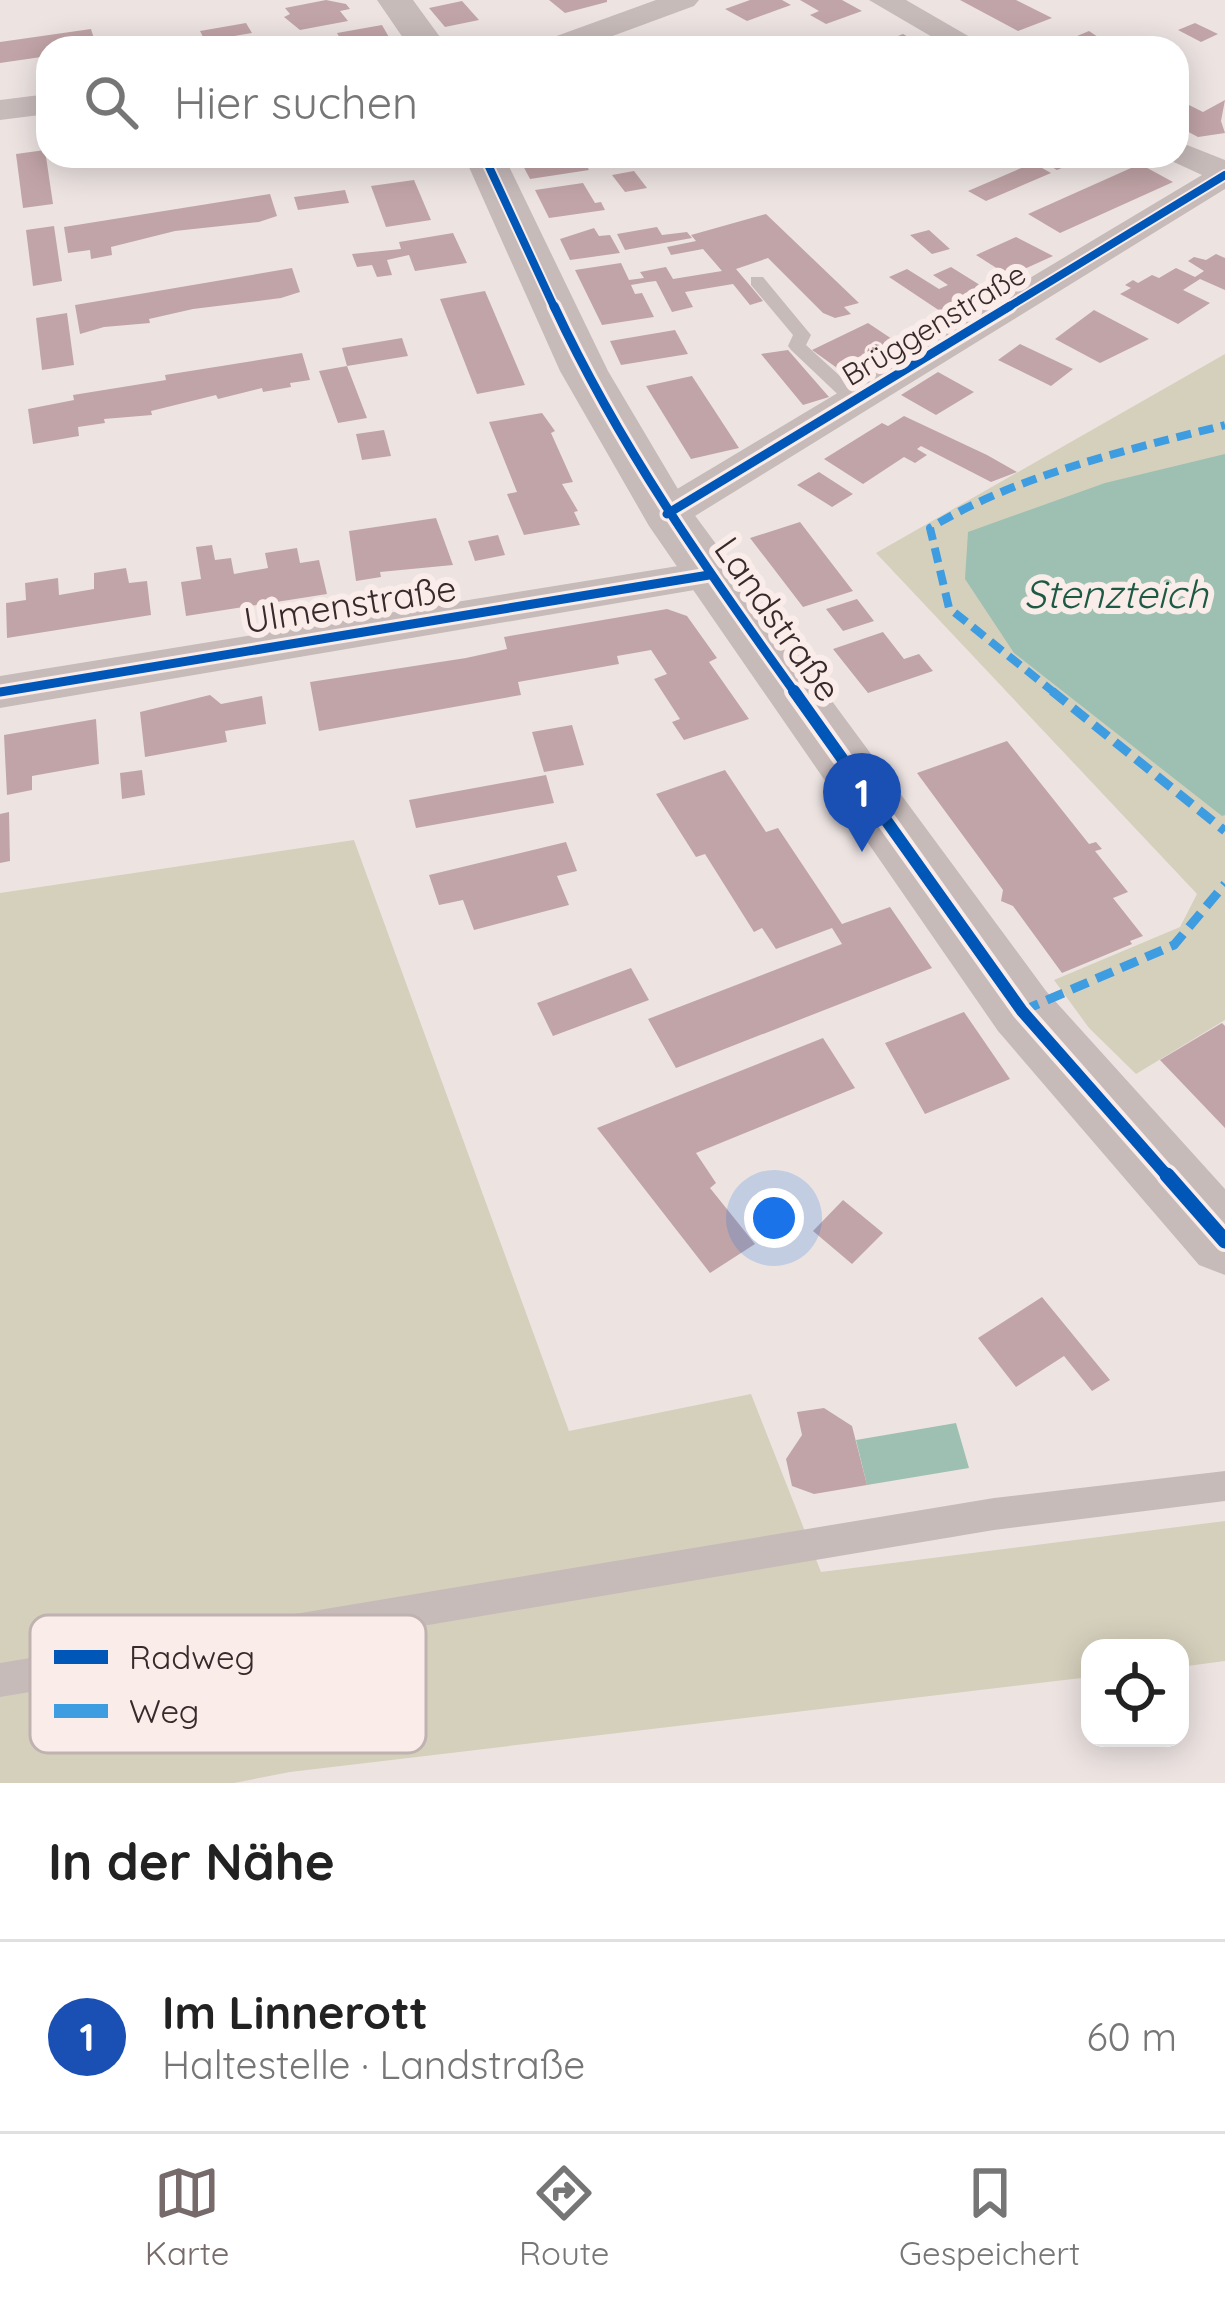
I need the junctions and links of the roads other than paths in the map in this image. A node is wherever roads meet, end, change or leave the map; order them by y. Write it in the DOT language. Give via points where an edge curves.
graph roads {
  1 [pos="395,0"];
  2 [pos="684,0"];
  3 [pos="884,0"];
  4 [pos="420,36"];
  5 [pos="584,36"];
  6 [pos="952,36"];
  7 [pos="36,106"];
  8 [pos="0,110"];
  9 [pos="1189,157"];
  10 [pos="490,168"];
  11 [pos="1225,174"];
  12 [pos="757,281"];
  13 [pos="856,401"];
  14 [pos="667,514"];
  15 [pos="709,575"];
  16 [pos="0,692"];
  17 [pos="1222,1233"];
  18 [pos="1225,1486"];
  19 [pos="390,1615"];
  20 [pos="30,1675"];
  21 [pos="0,1680"];
  1 -- 4 [label="street"];
  2 -- 5 [label="street"];
  3 -- 6 [label="street"];
  7 -- 8 [label="street"];
  9 -- 11 [label="street"];
  10 -- 14 [label="street, Landstraße" via="584,370"];
  11 -- 13 [label="street, Brüggenstraße"];
  12 -- 13 [label="lane" via="802,335 797,346"];
  13 -- 14 [label="street, Brüggenstraße"];
  14 -- 15 [label="street, Landstraße"];
  15 -- 16 [label="street, Ulmenstraße"];
  15 -- 17 [label="street, Landstraße" via="1022,1012"];
  18 -- 19 [label="lane" via="971,1518"];
  20 -- 21 [label="lane"];
}
